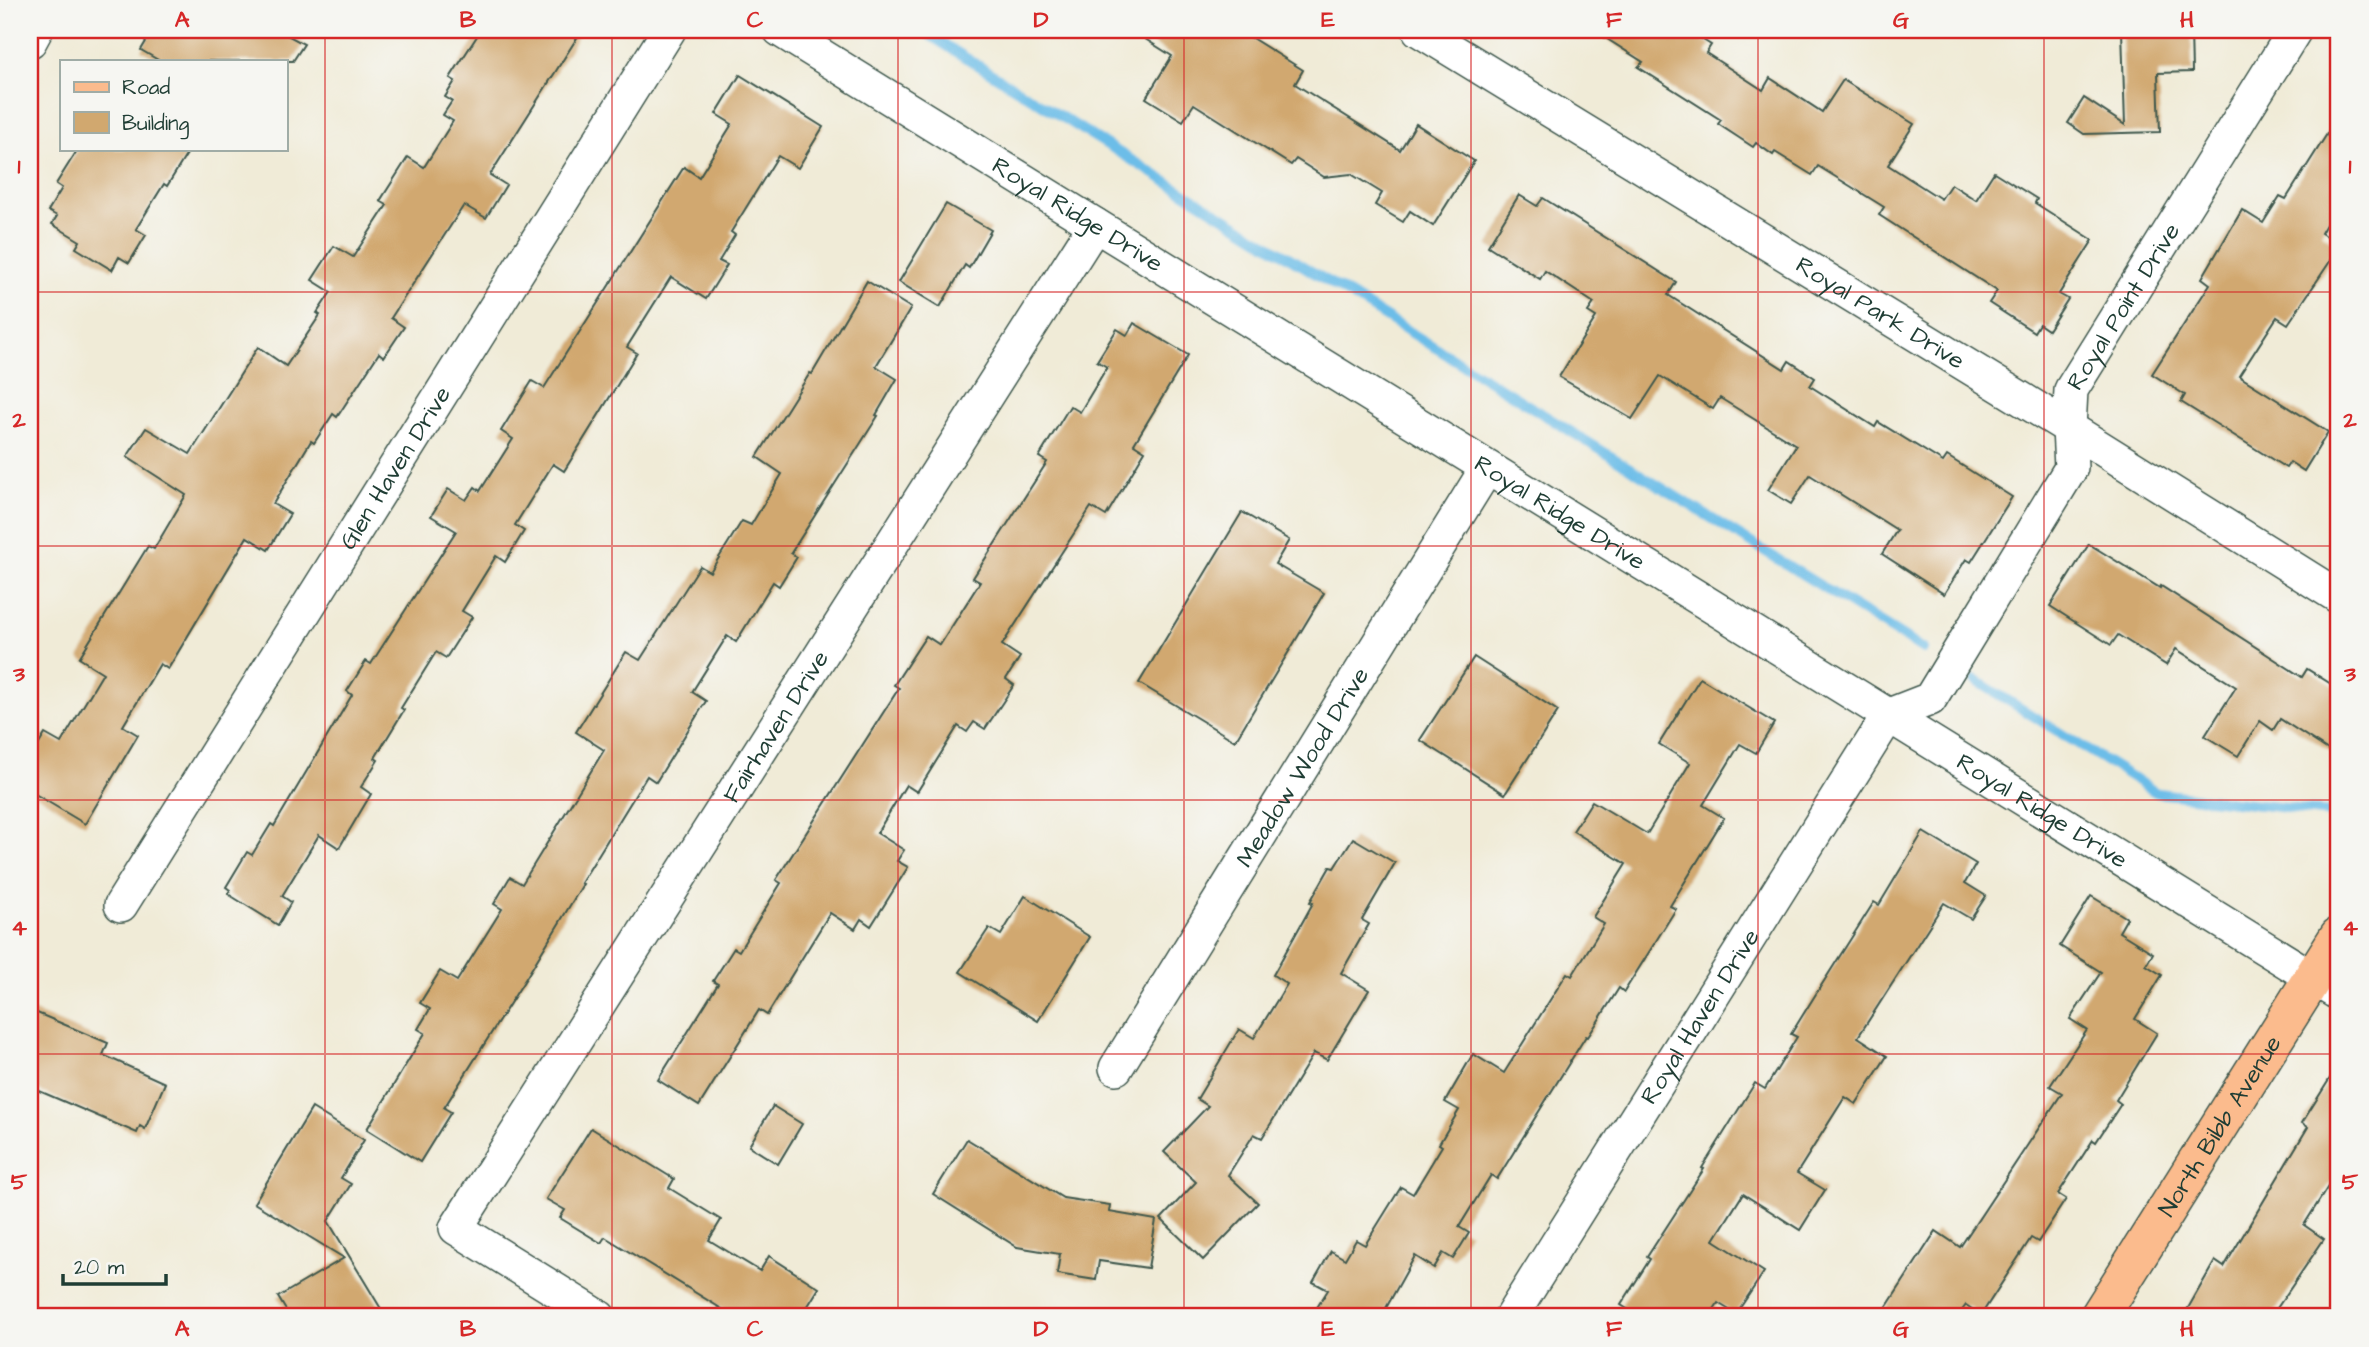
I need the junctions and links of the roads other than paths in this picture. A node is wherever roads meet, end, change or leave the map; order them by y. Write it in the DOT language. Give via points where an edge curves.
graph roads {
  1 [pos="36,30"];
  2 [pos="669,30"];
  3 [pos="780,30"];
  4 [pos="1419,30"];
  5 [pos="2295,30"];
  6 [pos="30,41"];
  7 [pos="1095,225"];
  8 [pos="2069,428"];
  9 [pos="1487,467"];
  10 [pos="2339,597"];
  11 [pos="1889,716"];
  12 [pos="121,905"];
  13 [pos="2339,936"];
  14 [pos="2326,986"];
  15 [pos="1116,1068"];
  16 [pos="599,1317"];
  17 [pos="1511,1317"];
  18 [pos="2099,1317"];
  1 -- 6 [label="street"];
  2 -- 12 [label="street, Glen Haven Drive"];
  3 -- 7 [label="street, Royal Ridge Drive"];
  4 -- 8 [label="street, Royal Park Drive"];
  5 -- 8 [label="street, Royal Point Drive" via="2071,390"];
  7 -- 9 [label="street, Royal Ridge Drive"];
  7 -- 16 [label="street, Fairhaven Drive" via="456,1228"];
  8 -- 10 [label="street, Royal Park Drive"];
  8 -- 11 [label="street, Royal Point Drive" via="2071,468 1930,699"];
  9 -- 11 [label="street, Royal Ridge Drive"];
  9 -- 15 [label="street, Meadow Wood Drive"];
  11 -- 14 [label="street, Royal Ridge Drive"];
  11 -- 17 [label="street, Royal Haven Drive"];
  13 -- 14 [label="main road, North Bibb Avenue"];
  14 -- 18 [label="main road, North Bibb Avenue"];
}
